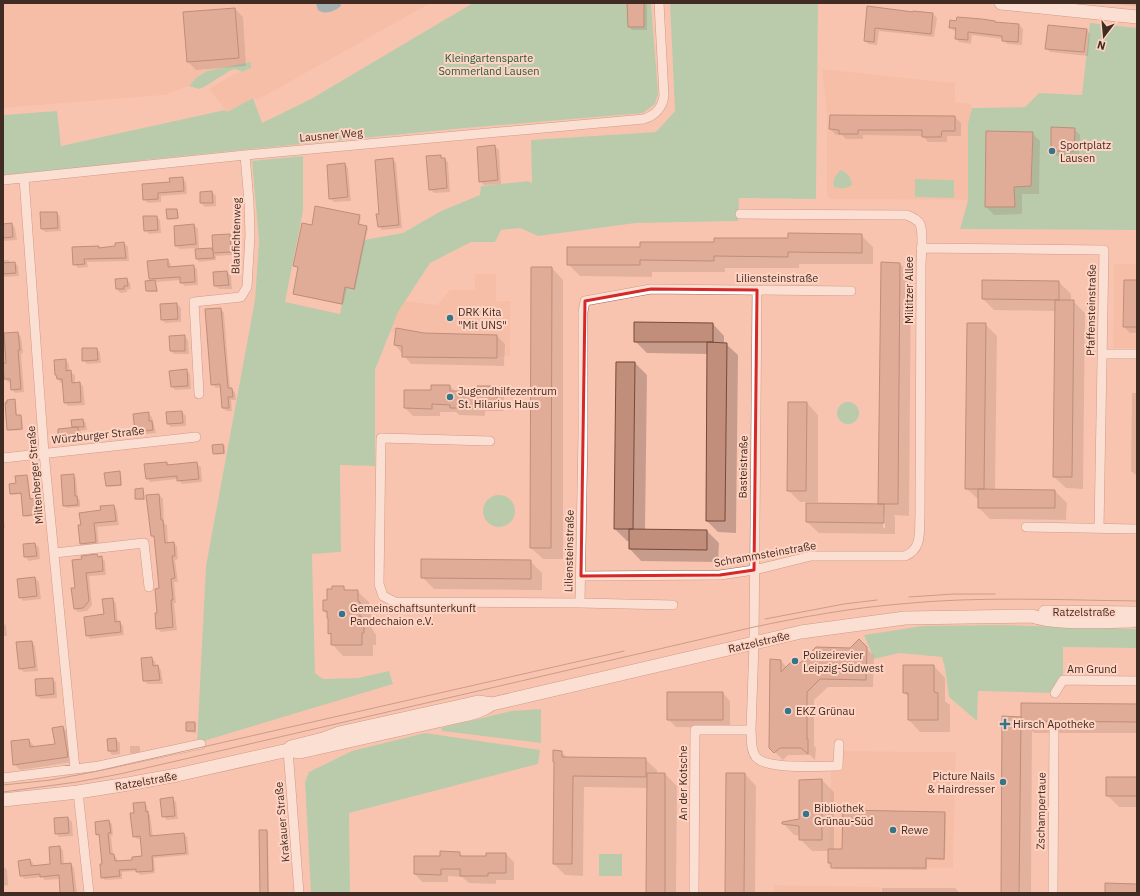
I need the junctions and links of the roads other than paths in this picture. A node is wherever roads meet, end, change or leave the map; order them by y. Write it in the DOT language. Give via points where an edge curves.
graph roads {
  1 [pos="659,3"];
  2 [pos="1001,3"];
  3 [pos="1137,17"];
  4 [pos="245,155"];
  5 [pos="24,178"];
  6 [pos="3,180"];
  7 [pos="740,214"];
  8 [pos="921,248"];
  9 [pos="757,290"];
  10 [pos="851,291"];
  11 [pos="1103,354"];
  12 [pos="1137,354"];
  13 [pos="199,394"];
  14 [pos="196,437"];
  15 [pos="490,441"];
  16 [pos="44,453"];
  17 [pos="3,458"];
  18 [pos="1026,527"];
  19 [pos="1099,528"];
  20 [pos="1137,529"];
  21 [pos="919,539"];
  22 [pos="55,553"];
  23 [pos="754,570"];
  24 [pos="581,576"];
  25 [pos="149,587"];
  26 [pos="580,604"];
  27 [pos="673,605"];
  28 [pos="1137,613"];
  29 [pos="1032,616"];
  30 [pos="1137,619"];
  31 [pos="754,643"];
  32 [pos="1137,681"];
  33 [pos="1055,693"];
  34 [pos="1054,728"];
  35 [pos="751,730"];
  36 [pos="201,744"];
  37 [pos="839,744"];
  38 [pos="288,750"];
  39 [pos="75,770"];
  40 [pos="3,778"];
  41 [pos="78,792"];
  42 [pos="3,800"];
  43 [pos="89,893"];
  44 [pos="299,893"];
  45 [pos="694,893"];
  46 [pos="1053,893"];
  1 -- 4 [label="street, Lausner Weg" via="664,96 662,104 652,117"];
  2 -- 3 [label="main road"];
  4 -- 5 [label="street, Lausner Weg"];
  4 -- 13 [label="street, Blaufichtenweg" via="250,202 247,287 241,297 194,302"];
  5 -- 6 [label="street, Lausner Weg"];
  5 -- 16 [label="street, Miltenberger Straße"];
  7 -- 8 [label="street, Miltitzer Allee" via="907,215 919,223"];
  8 -- 11 [label="street, Pfaffensteinstraße" via="1104,250"];
  8 -- 21 [label="street, Miltitzer Allee"];
  9 -- 10 [label="street, Liliensteinstraße"];
  9 -- 23 [label="street, Basteistraße"];
  9 -- 24 [label="street, Liliensteinstraße" via="651,289 585,301"];
  11 -- 12 [label="street"];
  11 -- 19 [label="street, Pfaffensteinstraße"];
  14 -- 16 [label="street, Würzburger Straße"];
  15 -- 26 [label="street, Liliensteinstraße" via="381,438 379,584 383,596 395,602"];
  16 -- 17 [label="street, Würzburger Straße"];
  16 -- 22 [label="street, Miltenberger Straße"];
  18 -- 19 [label="street"];
  19 -- 20 [label="street"];
  21 -- 23 [label="street, Schrammsteinstraße" via="911,554 905,556 811,556"];
  22 -- 25 [label="street" via="144,544"];
  22 -- 39 [label="street, Miltenberger Straße"];
  23 -- 24 [label="street, Schrammsteinstraße" via="720,575"];
  23 -- 31 [label="street, Basteistraße"];
  24 -- 26 [label="street, Liliensteinstraße"];
  26 -- 27 [label="street"];
  28 -- 29 [label="main road, Ratzelstraße" via="1046,612"];
  29 -- 30 [label="main road, Ratzelstraße" via="1068,621"];
  29 -- 31 [label="main road, Ratzelstraße" via="905,618 801,632"];
  31 -- 35 [label="street"];
  31 -- 38 [label="main road, Ratzelstraße" via="492,704 465,704 339,733"];
  32 -- 33 [label="street, Am Grund" via="1062,680"];
  34 -- 46 [label="street, Zschampertaue"];
  35 -- 37 [label="street" via="752,748 757,758 776,766 838,766"];
  35 -- 45 [label="street, An der Kotsche" via="695,730"];
  36 -- 39 [label="street"];
  38 -- 41 [label="main road, Ratzelstraße" via="177,775"];
  38 -- 44 [label="street, Krakauer Straße"];
  39 -- 40 [label="street"];
  41 -- 42 [label="main road, Ratzelstraße"];
  41 -- 43 [label="street"];
}
